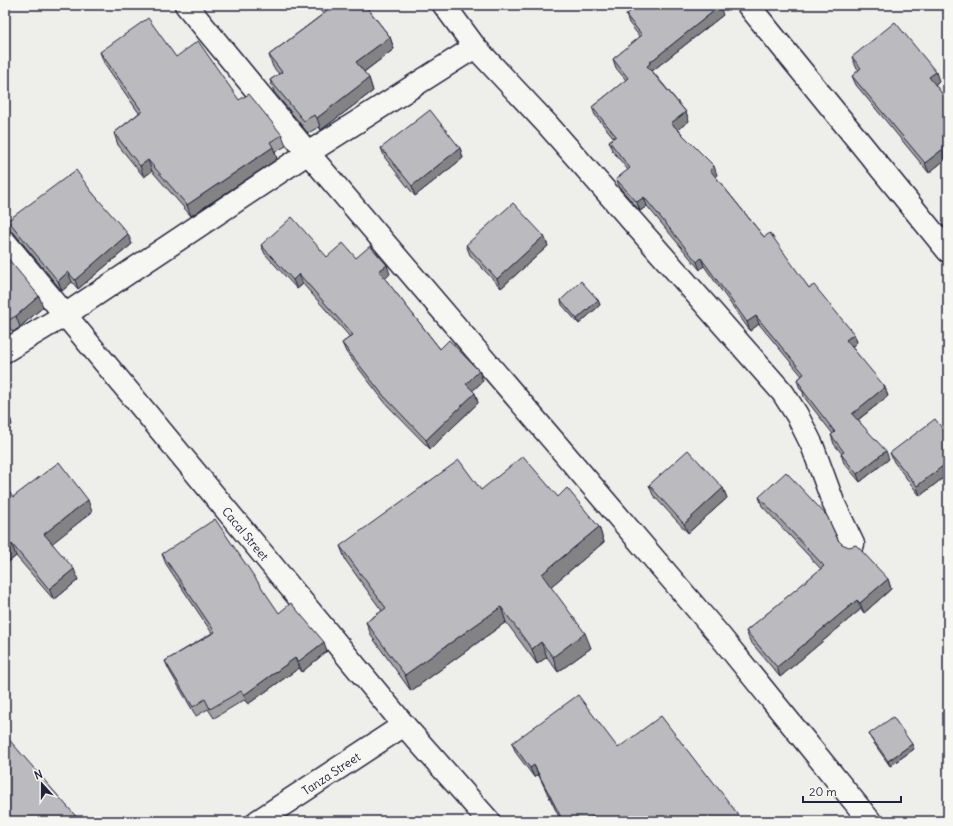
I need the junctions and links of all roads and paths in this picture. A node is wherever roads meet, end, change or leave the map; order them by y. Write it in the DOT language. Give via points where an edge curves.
graph roads {
  1 [pos="186,5"];
  2 [pos="444,5"];
  3 [pos="748,5"];
  4 [pos="475,47"];
  5 [pos="308,153"];
  6 [pos="5,242"];
  7 [pos="948,251"];
  8 [pos="65,315"];
  9 [pos="5,351"];
  10 [pos="853,544"];
  11 [pos="404,725"];
  12 [pos="258,821"];
  13 [pos="489,821"];
  14 [pos="870,821"];
  1 -- 5 [label="street"];
  2 -- 4 [label="street"];
  3 -- 7 [label="street"];
  4 -- 5 [label="street"];
  4 -- 10 [label="street" via="783,393 812,445 833,502"];
  5 -- 8 [label="street"];
  5 -- 14 [label="street" via="720,636"];
  6 -- 8 [label="street, Cacal Street"];
  8 -- 9 [label="street"];
  8 -- 11 [label="street, Cacal Street"];
  11 -- 12 [label="street, Tanza Street"];
  11 -- 13 [label="street, Cacal Street"];
}
